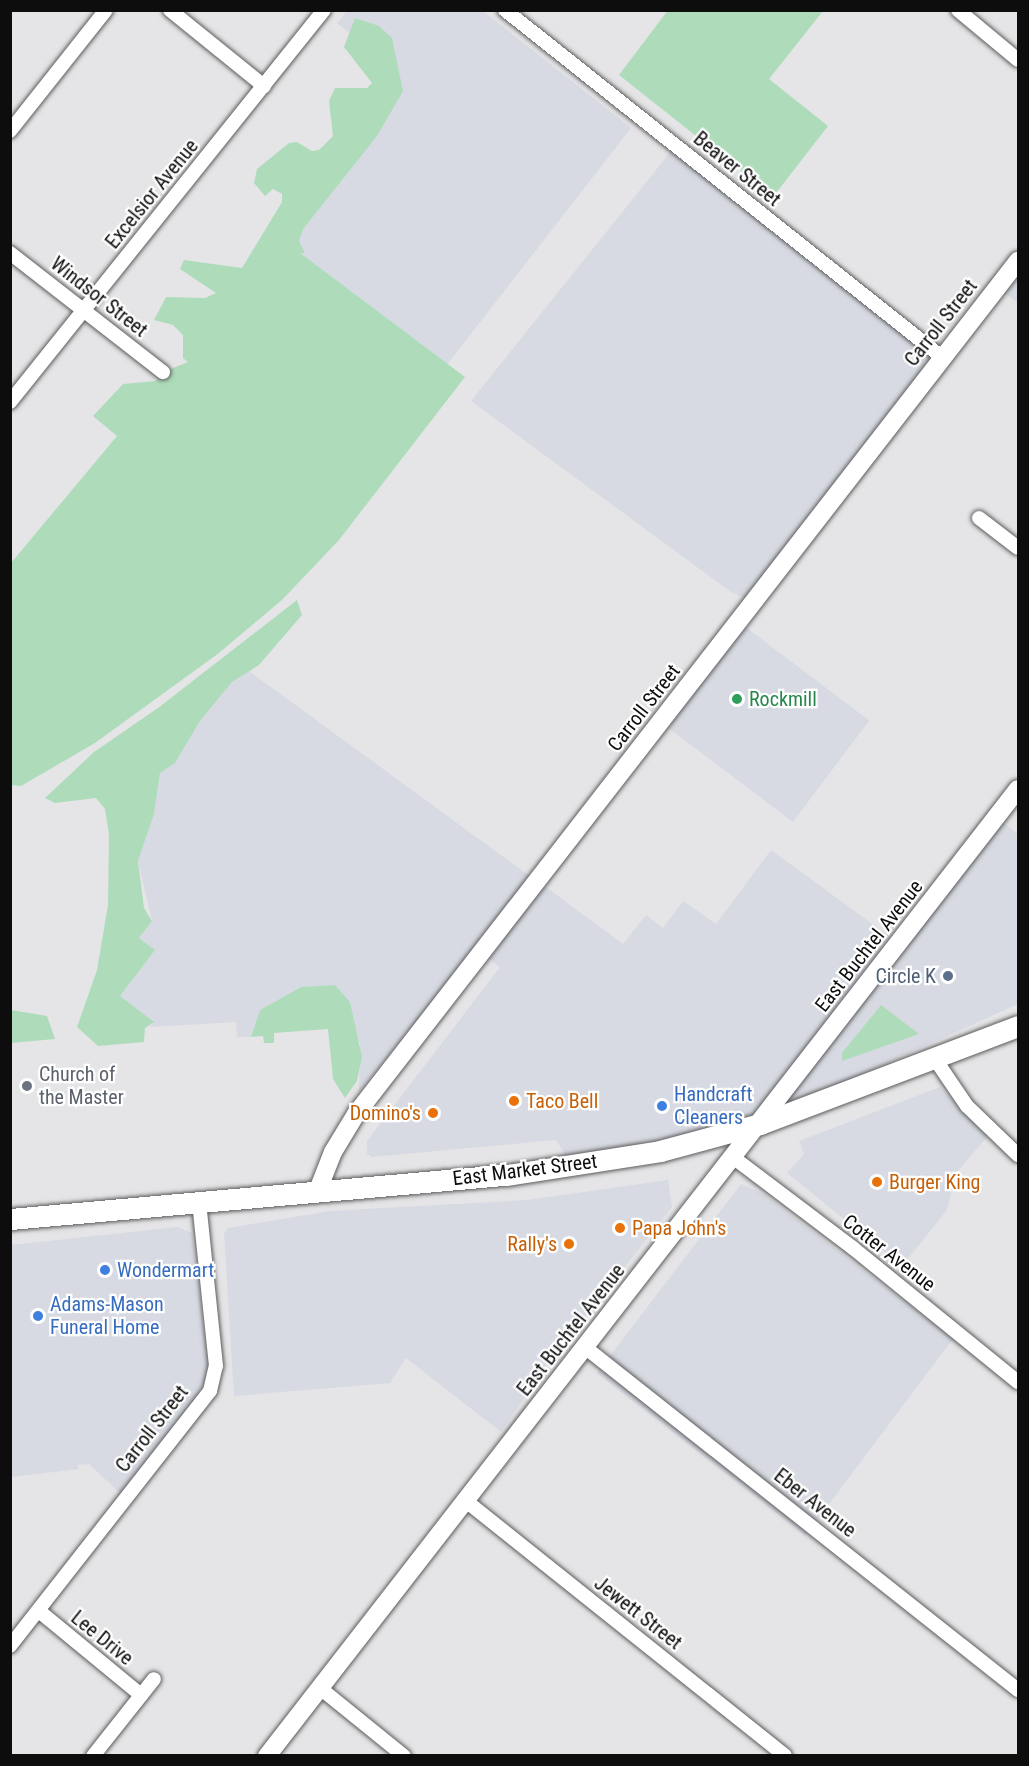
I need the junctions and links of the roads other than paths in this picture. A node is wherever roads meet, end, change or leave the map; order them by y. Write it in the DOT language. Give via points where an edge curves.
graph roads {
  1 [pos="106,10"];
  2 [pos="170,10"];
  3 [pos="324,10"];
  4 [pos="505,10"];
  5 [pos="958,10"];
  6 [pos="1018,60"];
  7 [pos="264,86"];
  8 [pos="10,131"];
  9 [pos="10,253"];
  10 [pos="1018,261"];
  11 [pos="84,310"];
  12 [pos="943,358"];
  13 [pos="163,372"];
  14 [pos="10,402"];
  15 [pos="979,518"];
  16 [pos="1018,548"];
  17 [pos="1018,789"];
  18 [pos="1018,1026"];
  19 [pos="935,1059"];
  20 [pos="760,1124"];
  21 [pos="1018,1155"];
  22 [pos="734,1158"];
  23 [pos="318,1190"];
  24 [pos="200,1201"];
  25 [pos="10,1219"];
  26 [pos="586,1348"];
  27 [pos="1018,1382"];
  28 [pos="466,1502"];
  29 [pos="39,1611"];
  30 [pos="10,1646"];
  31 [pos="154,1679"];
  32 [pos="320,1689"];
  33 [pos="1018,1689"];
  34 [pos="141,1695"];
  35 [pos="93,1755"];
  36 [pos="267,1755"];
  37 [pos="404,1755"];
  38 [pos="785,1755"];
  1 -- 8 [label="street"];
  2 -- 7 [label="street"];
  3 -- 7 [label="street, Excelsior Avenue"];
  4 -- 12 [label="street, Beaver Street"];
  5 -- 6 [label="street"];
  7 -- 11 [label="street, Excelsior Avenue"];
  9 -- 11 [label="street, Windsor Street"];
  10 -- 12 [label="street, Carroll Street"];
  11 -- 13 [label="street, Windsor Street"];
  11 -- 14 [label="street, Excelsior Avenue"];
  12 -- 23 [label="street, Carroll Street" via="356,1114 333,1152"];
  15 -- 16 [label="street"];
  17 -- 20 [label="street, East Buchtel Avenue"];
  18 -- 19 [label="main road, East Market Street"];
  19 -- 20 [label="main road, East Market Street"];
  19 -- 21 [label="street" via="967,1106"];
  20 -- 22 [label="street, East Buchtel Avenue"];
  20 -- 23 [label="main road, East Market Street" via="680,1147 556,1168"];
  22 -- 26 [label="street, East Buchtel Avenue"];
  22 -- 27 [label="street, Cotter Avenue" via="853,1248"];
  23 -- 24 [label="main road, East Market Street"];
  24 -- 25 [label="main road, East Market Street"];
  24 -- 29 [label="street, Carroll Street" via="216,1366 210,1391"];
  26 -- 28 [label="street, East Buchtel Avenue"];
  26 -- 33 [label="street, Eber Avenue"];
  28 -- 32 [label="street, East Buchtel Avenue"];
  28 -- 38 [label="street, Jewett Street"];
  29 -- 30 [label="street, Carroll Street"];
  29 -- 34 [label="street, Lee Drive"];
  31 -- 34 [label="street"];
  32 -- 36 [label="street, East Buchtel Avenue"];
  32 -- 37 [label="street"];
  34 -- 35 [label="street"];
}
